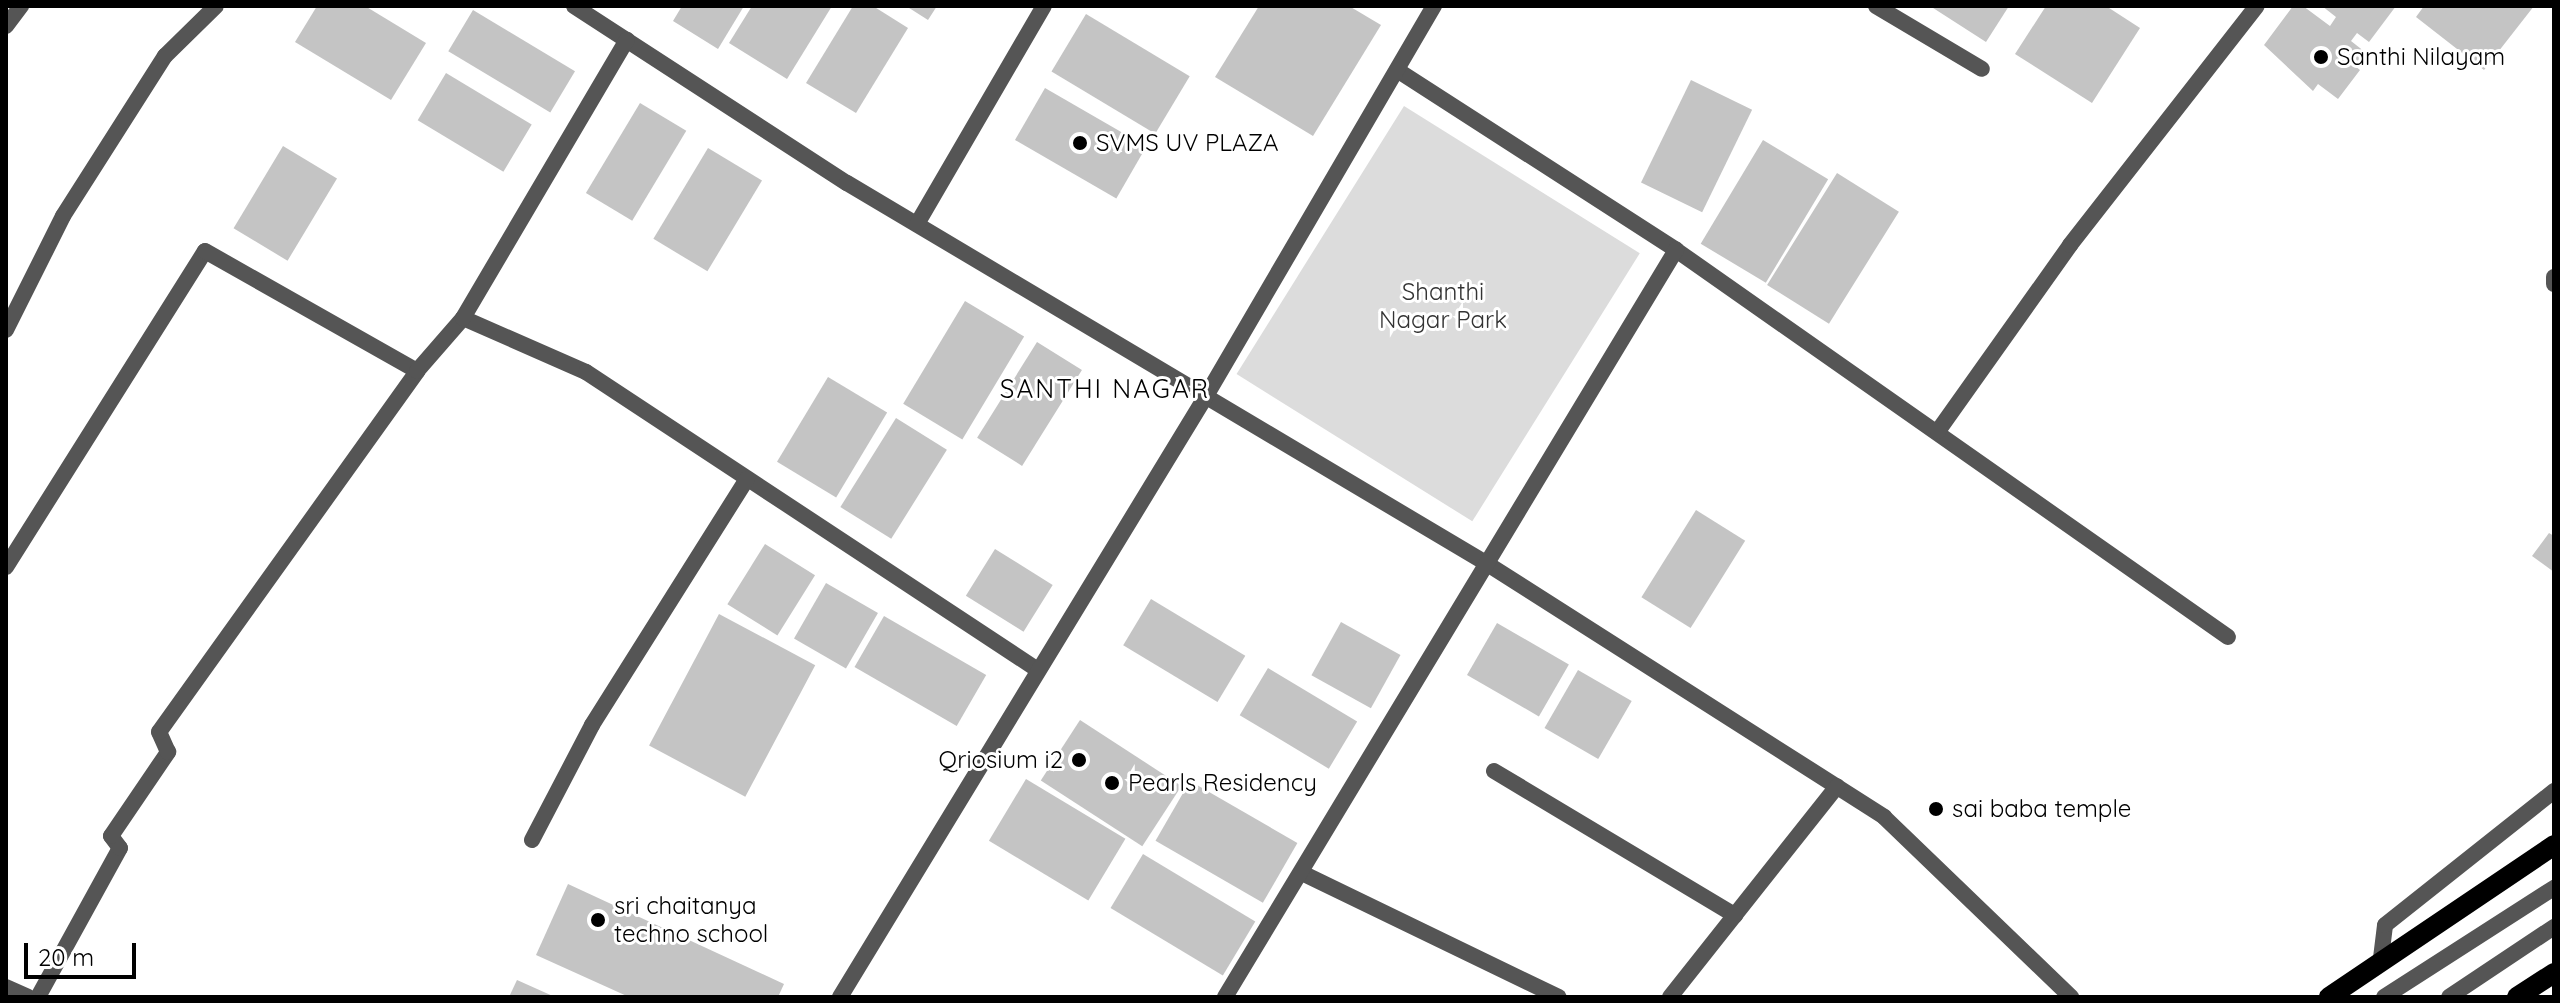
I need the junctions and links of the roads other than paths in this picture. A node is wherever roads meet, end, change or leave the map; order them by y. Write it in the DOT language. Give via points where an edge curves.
graph roads {
  1 [pos="21,6"];
  2 [pos="216,6"];
  3 [pos="574,6"];
  4 [pos="1044,6"];
  5 [pos="1434,6"];
  6 [pos="1876,6"];
  7 [pos="2257,6"];
  8 [pos="6,26"];
  9 [pos="627,40"];
  10 [pos="1982,69"];
  11 [pos="1397,70"];
  12 [pos="917,224"];
  13 [pos="1676,250"];
  14 [pos="2554,277"];
  15 [pos="2554,284"];
  16 [pos="463,318"];
  17 [pos="6,330"];
  18 [pos="417,371"];
  19 [pos="1206,396"];
  20 [pos="1938,431"];
  21 [pos="747,479"];
  22 [pos="1489,565"];
  23 [pos="6,567"];
  24 [pos="2228,637"];
  25 [pos="1038,670"];
  26 [pos="1494,771"];
  27 [pos="1837,786"];
  28 [pos="2554,791"];
  29 [pos="532,840"];
  30 [pos="2554,845"];
  31 [pos="1302,873"];
  32 [pos="2554,888"];
  33 [pos="1735,915"];
  34 [pos="2554,927"];
  35 [pos="2381,958"];
  36 [pos="2554,973"];
  37 [pos="6,987"];
  38 [pos="2519,996"];
  39 [pos="28,997"];
  40 [pos="38,997"];
  41 [pos="840,997"];
  42 [pos="1225,997"];
  43 [pos="1559,997"];
  44 [pos="1670,997"];
  45 [pos="2071,997"];
  46 [pos="2329,997"];
  47 [pos="2384,997"];
  48 [pos="2449,997"];
  1 -- 8 [label="street"];
  2 -- 17 [label="street" via="165,56 63,216"];
  3 -- 9 [label="street"];
  4 -- 12 [label="street"];
  5 -- 11 [label="street"];
  6 -- 10 [label="street"];
  7 -- 20 [label="street" via="2070,245"];
  9 -- 12 [label="street"];
  9 -- 16 [label="street"];
  11 -- 13 [label="street"];
  11 -- 19 [label="street"];
  12 -- 19 [label="street"];
  13 -- 20 [label="street"];
  13 -- 22 [label="street"];
  14 -- 15 [label="street"];
  16 -- 18 [label="street"];
  16 -- 21 [label="street" via="586,372"];
  18 -- 23 [label="street" via="205,251"];
  18 -- 40 [label="street" via="159,732 168,752 111,836 120,848"];
  19 -- 22 [label="street"];
  19 -- 25 [label="street"];
  20 -- 24 [label="street"];
  21 -- 25 [label="street"];
  21 -- 29 [label="street" via="592,725"];
  22 -- 27 [label="street"];
  22 -- 31 [label="street"];
  25 -- 41 [label="street"];
  26 -- 33 [label="street"];
  27 -- 33 [label="street"];
  27 -- 45 [label="street" via="1884,817"];
  28 -- 35 [label="street" via="2385,925"];
  30 -- 35 [label="main road"];
  31 -- 42 [label="street"];
  31 -- 43 [label="street"];
  32 -- 47 [label="street"];
  33 -- 44 [label="street"];
  34 -- 48 [label="street"];
  35 -- 46 [label="main road"];
  36 -- 38 [label="main road"];
  37 -- 39 [label="street"];
}
